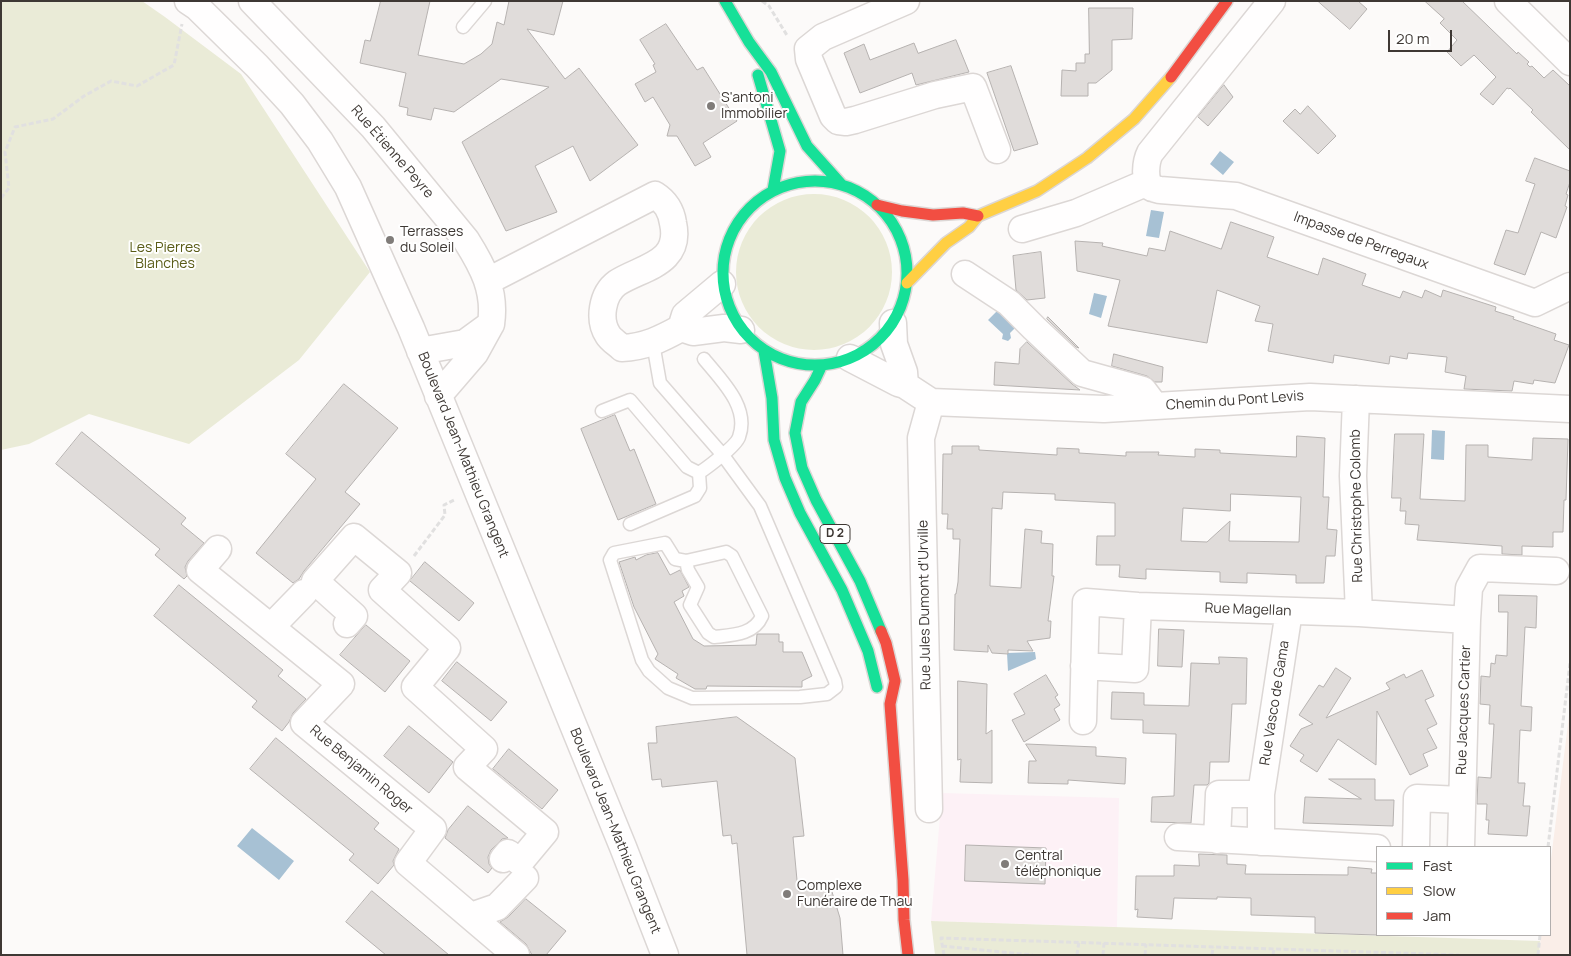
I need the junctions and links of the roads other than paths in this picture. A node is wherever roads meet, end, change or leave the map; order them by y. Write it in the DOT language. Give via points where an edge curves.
graph roads {
  1 [pos="252,1"];
  2 [pos="485,1"];
  3 [pos="724,1"];
  4 [pos="906,1"];
  5 [pos="1227,1"];
  6 [pos="1272,1"];
  7 [pos="1508,1"];
  8 [pos="186,10"];
  9 [pos="463,27"];
  10 [pos="749,42"];
  11 [pos="1570,62"];
  12 [pos="997,150"];
  13 [pos="1148,182"];
  14 [pos="841,184"];
  15 [pos="773,190"];
  16 [pos="877,205"];
  17 [pos="978,216"];
  18 [pos="1022,229"];
  19 [pos="965,274"];
  20 [pos="488,281"];
  21 [pos="907,282"];
  22 [pos="722,284"];
  23 [pos="1570,286"];
  24 [pos="893,322"];
  25 [pos="491,324"];
  26 [pos="681,328"];
  27 [pos="741,330"];
  28 [pos="653,343"];
  29 [pos="420,351"];
  30 [pos="764,351"];
  31 [pos="850,358"];
  32 [pos="704,359"];
  33 [pos="822,365"];
  34 [pos="905,385"];
  35 [pos="438,396"];
  36 [pos="1356,399"];
  37 [pos="931,402"];
  38 [pos="1155,406"];
  39 [pos="1570,409"];
  40 [pos="602,411"];
  41 [pos="722,454"];
  42 [pos="699,473"];
  43 [pos="630,524"];
  44 [pos="218,548"];
  45 [pos="686,561"];
  46 [pos="1556,571"];
  47 [pos="304,593"];
  48 [pos="1138,606"];
  49 [pos="1289,611"];
  50 [pos="1359,612"];
  51 [pos="1467,620"];
  52 [pos="347,624"];
  53 [pos="271,627"];
  54 [pos="1084,666"];
  55 [pos="890,704"];
  56 [pos="1082,721"];
  57 [pos="1261,794"];
  58 [pos="1461,800"];
  59 [pos="929,809"];
  60 [pos="1178,837"];
  61 [pos="1217,840"];
  62 [pos="1261,842"];
  63 [pos="1416,846"];
  64 [pos="1461,846"];
  65 [pos="1376,848"];
  66 [pos="502,859"];
  67 [pos="525,878"];
  68 [pos="471,916"];
  69 [pos="516,955"];
  70 [pos="664,955"];
  71 [pos="908,955"];
  1 -- 20 [label="street, Rue Étienne Peyre" via="373,127 466,240"];
  2 -- 9 [label="lane"];
  3 -- 10 [label="main road"];
  4 -- 12 [label="street" via="823,37 808,49 809,59 834,116 838,121 846,122 973,86"];
  5 -- 17 [label="main road" via="1172,76 1134,119 1087,158 1038,191"];
  6 -- 13 [label="street" via="1150,153"];
  7 -- 11 [label="street"];
  8 -- 29 [label="street, Boulevard Jean-Mathieu Grangent" via="197,7 292,104 320,141 348,187"];
  10 -- 14 [label="main road" via="771,72 807,146"];
  10 -- 15 [label="main road" via="780,151"];
  13 -- 18 [label="street" via="1076,213"];
  13 -- 23 [label="street, Impasse de Perregaux" via="1152,188 1160,190 1236,196 1535,303"];
  14 -- 15 [label="main road" via="818,180 795,182"];
  14 -- 16 [label="main road" via="860,192"];
  15 -- 22 [label="main road" via="750,207 733,229 723,256"];
  16 -- 17 [label="main road" via="933,215 963,212"];
  16 -- 21 [label="main road" via="895,227 906,254"];
  17 -- 21 [label="main road"];
  19 -- 38 [label="street" via="1010,303 1082,373 1143,390"];
  20 -- 25 [label="street, Rue Étienne Peyre" via="493,314"];
  20 -- 28 [label="street" via="655,195 666,203 675,230 669,253 653,266 616,284 604,302 603,311 608,336 622,348"];
  21 -- 24 [label="main road"];
  22 -- 26 [label="street" via="685,315"];
  22 -- 27 [label="main road" via="728,308"];
  24 -- 31 [label="main road" via="874,344"];
  24 -- 34 [label="street" via="894,344"];
  25 -- 29 [label="street" via="465,344"];
  25 -- 35 [label="street" via="474,353"];
  26 -- 27 [label="street" via="693,332 724,328"];
  26 -- 28 [label="street"];
  27 -- 30 [label="main road"];
  28 -- 41 [label="lane" via="660,383"];
  29 -- 35 [label="street, Boulevard Jean-Mathieu Grangent"];
  30 -- 33 [label="main road" via="792,363"];
  30 -- 55 [label="main road, D 2" via="772,398 774,440 785,478 846,599 868,652 877,686"];
  31 -- 33 [label="main road"];
  31 -- 34 [label="street"];
  32 -- 41 [label="lane" via="736,401 741,420 739,438"];
  33 -- 55 [label="main road, D 2" via="801,402 795,433 802,468 860,581 886,643 895,681"];
  34 -- 37 [label="street"];
  35 -- 70 [label="street, Boulevard Jean-Mathieu Grangent"];
  36 -- 38 [label="street, Chemin du Pont Levis" via="1310,397"];
  36 -- 39 [label="street, Chemin du Pont Levis"];
  36 -- 50 [label="street, Rue Christophe Colomb" via="1354,476"];
  37 -- 38 [label="street, Chemin du Pont Levis" via="1104,409"];
  37 -- 59 [label="street, Rue Jules Dumont d'Urville" via="921,438"];
  40 -- 42 [label="lane" via="630,400 688,467"];
  41 -- 42 [label="lane"];
  41 -- 45 [label="lane" via="760,506 836,687 827,694 800,697 702,698 692,698 668,688 642,660 610,560 614,553 665,543 675,559"];
  42 -- 43 [label="lane" via="700,488 695,496"];
  44 -- 53 [label="street, Rue Benjamin Roger" via="200,570"];
  45 -- 45 [label="lane" via="726,552 732,556 762,616 758,624 739,635 714,637 708,633 690,605 698,587"];
  46 -- 51 [label="street, Rue Jacques Cartier" via="1480,568 1469,588"];
  47 -- 53 [label="street"];
  48 -- 49 [label="street, Rue Magellan"];
  48 -- 54 [label="street" via="1135,669"];
  48 -- 54 [label="street, Rue Magellan" via="1086,602"];
  49 -- 50 [label="street, Rue Magellan"];
  49 -- 57 [label="street, Rue Vasco de Gama"];
  50 -- 51 [label="street, Rue Magellan"];
  51 -- 58 [label="street, Rue Jacques Cartier"];
  52 -- 66 [label="street" via="354,616 315,581 354,537 398,573 382,590 447,648 414,687 484,750 467,767 545,832 520,862 508,853"];
  53 -- 68 [label="street, Rue Benjamin Roger" via="340,684 304,723 433,830 408,863"];
  54 -- 56 [label="street, Rue Magellan"];
  55 -- 71 [label="main road, D 2"];
  57 -- 61 [label="street" via="1219,794"];
  57 -- 62 [label="street, Rue Vasco de Gama"];
  58 -- 63 [label="street" via="1417,798"];
  58 -- 64 [label="street, Rue Jacques Cartier"];
  60 -- 61 [label="street"];
  61 -- 62 [label="street"];
  62 -- 65 [label="street"];
  67 -- 68 [label="street" via="497,907"];
  68 -- 69 [label="street, Rue Benjamin Roger"];
}
